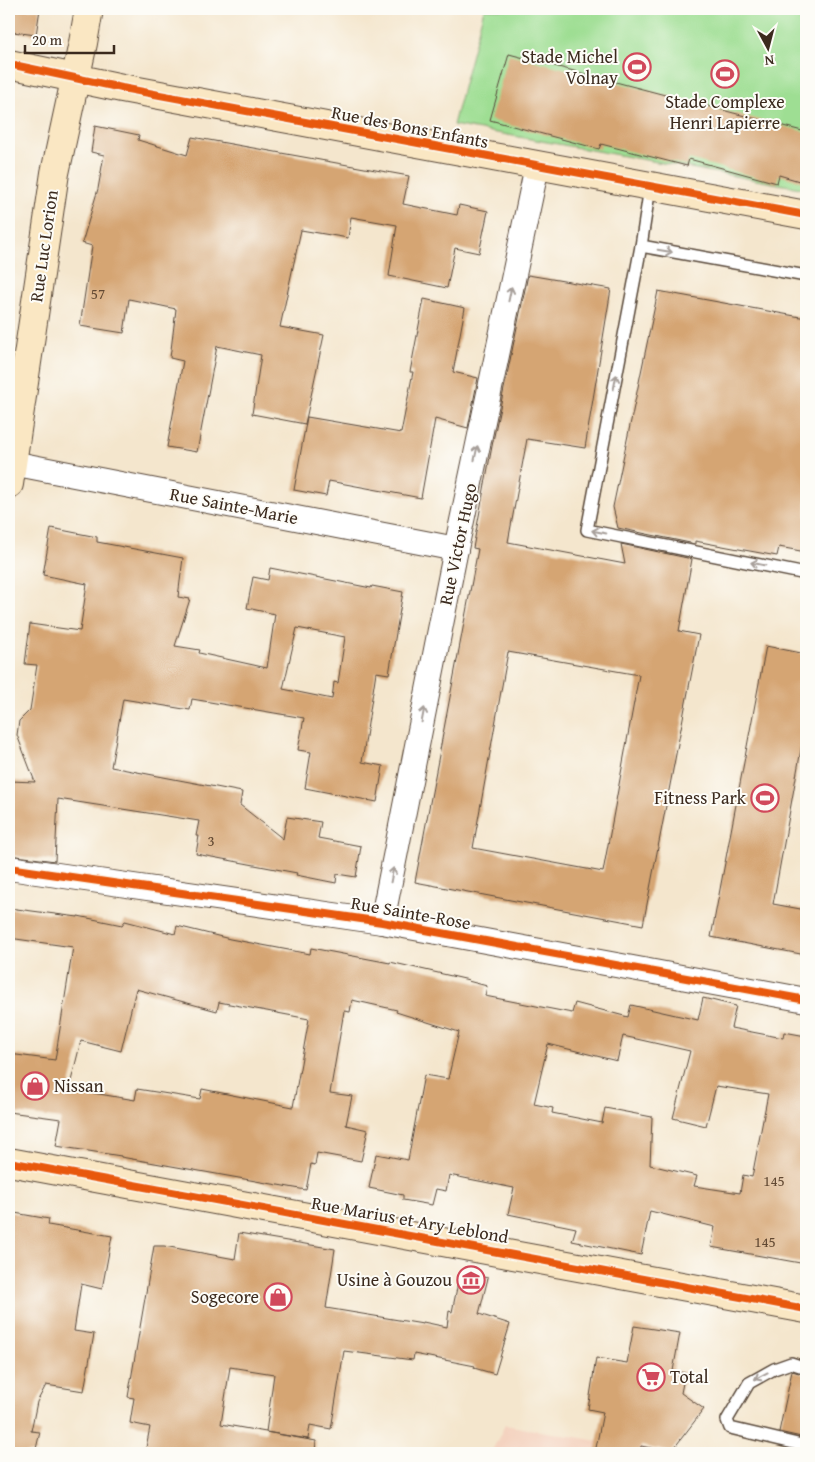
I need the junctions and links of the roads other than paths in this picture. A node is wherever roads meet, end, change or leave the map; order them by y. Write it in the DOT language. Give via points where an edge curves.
graph roads {
  1 [pos="89,9"];
  2 [pos="9,64"];
  3 [pos="76,78"];
  4 [pos="537,166"];
  5 [pos="650,187"];
  6 [pos="806,216"];
  7 [pos="641,246"];
  8 [pos="806,276"];
  9 [pos="10,474"];
  10 [pos="456,549"];
  11 [pos="806,574"];
  12 [pos="9,868"];
  13 [pos="382,922"];
  14 [pos="806,1000"];
  15 [pos="9,1162"];
  16 [pos="806,1308"];
  17 [pos="806,1368"];
  18 [pos="806,1446"];
  1 -- 3 [label="street, Rue Luc Lorion"];
  2 -- 3 [label="street, Rue des Bons Enfants"];
  3 -- 4 [label="street, Rue des Bons Enfants"];
  3 -- 9 [label="street, Rue Luc Lorion" via="55,172"];
  4 -- 5 [label="street, Rue des Bons Enfants"];
  10 -- 4 [label="street, Rue Victor Hugo, one-way"];
  5 -- 6 [label="street, Rue des Bons Enfants"];
  5 -- 7 [label="lane"];
  7 -- 8 [label="lane, one-way"];
  11 -- 7 [label="lane, one-way" via="587,530"];
  9 -- 10 [label="street, Rue Sainte-Marie"];
  13 -- 10 [label="street, Rue Victor Hugo, one-way"];
  12 -- 13 [label="street, Rue Sainte-Rose"];
  13 -- 14 [label="street, Rue Sainte-Rose"];
  15 -- 16 [label="street, Rue Marius et Ary Leblond"];
  17 -- 18 [label="lane, one-way" via="791,1363 750,1383 727,1420 730,1428"];
}
